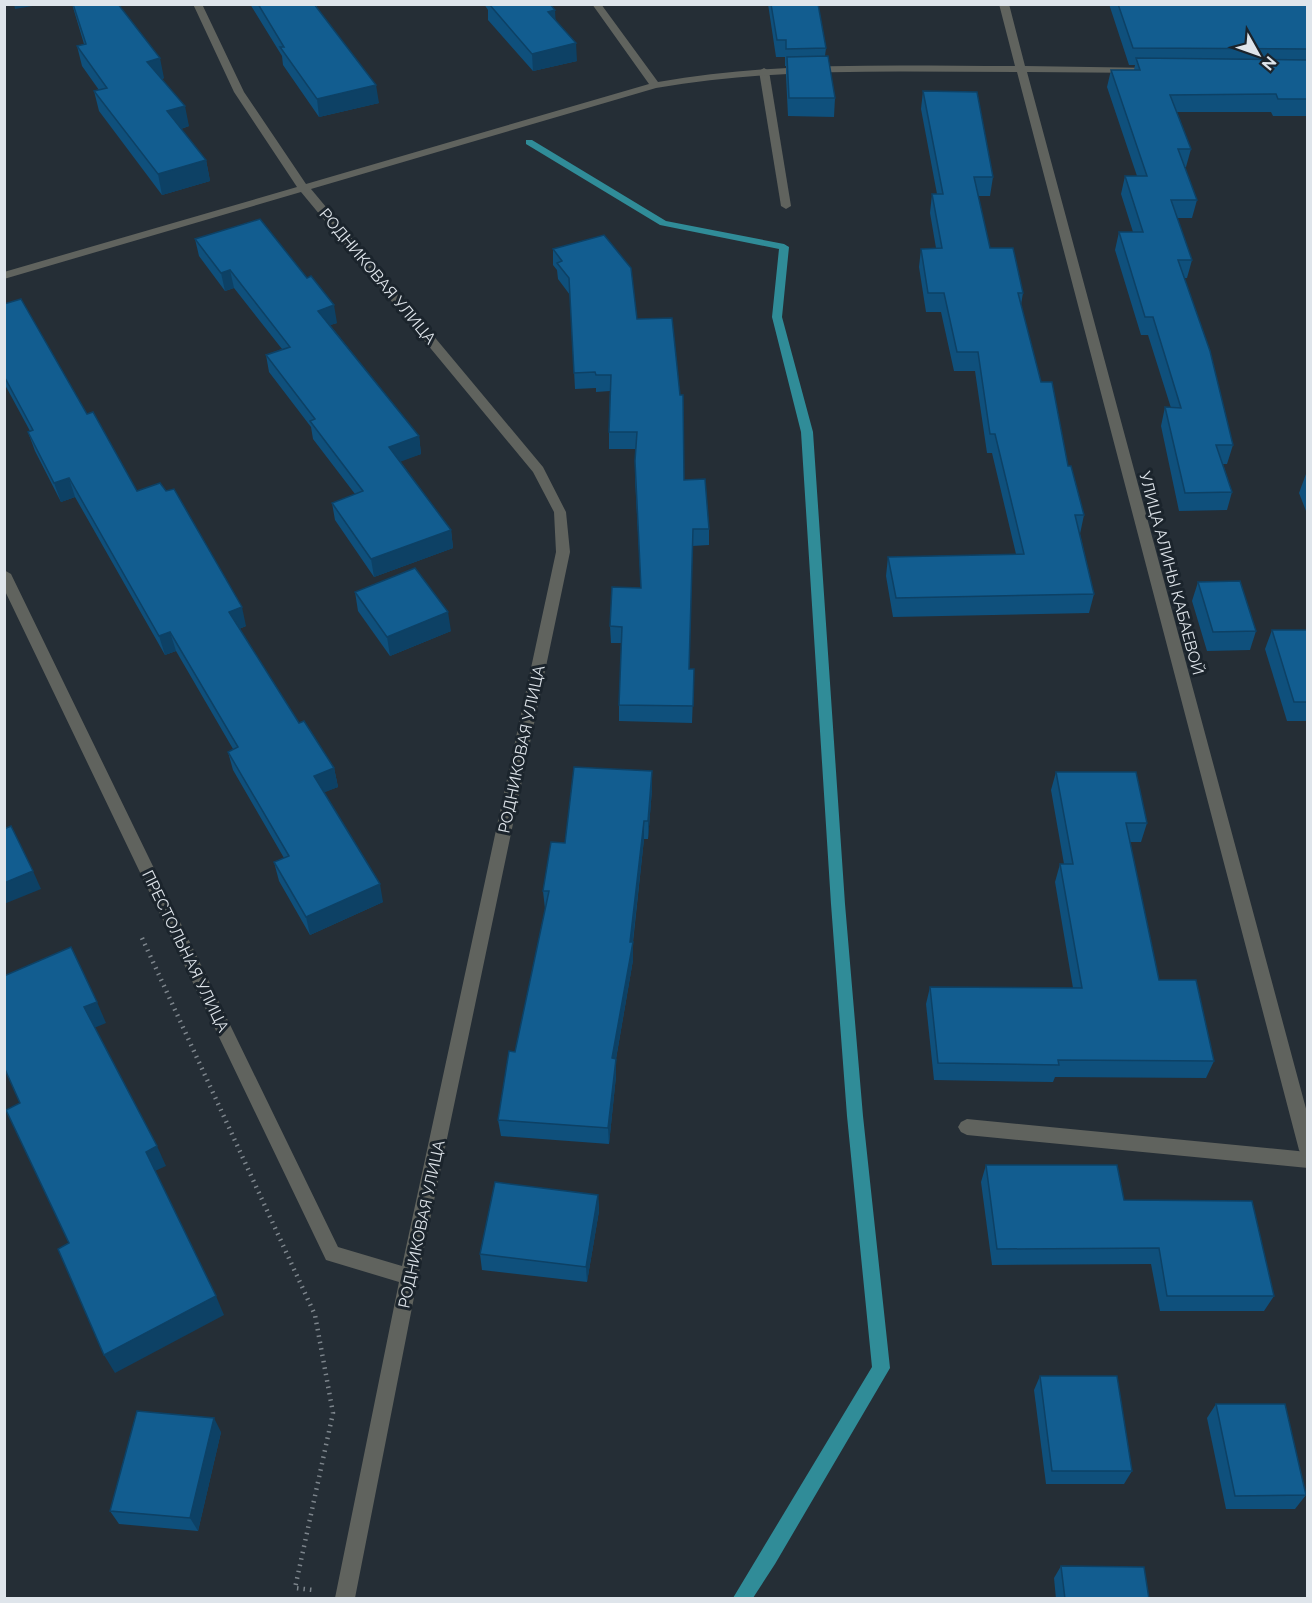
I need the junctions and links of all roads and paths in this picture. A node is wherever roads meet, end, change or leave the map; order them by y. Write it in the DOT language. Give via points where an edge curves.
graph roads {
  1 [pos="197,4"];
  2 [pos="596,4"];
  3 [pos="1004,4"];
  4 [pos="1021,68"];
  5 [pos="1164,70"];
  6 [pos="764,71"];
  7 [pos="655,86"];
  8 [pos="305,190"];
  9 [pos="786,206"];
  10 [pos="4,276"];
  11 [pos="4,574"];
  12 [pos="140,934"];
  13 [pos="1301,1099"];
  14 [pos="967,1127"];
  15 [pos="1308,1150"];
  16 [pos="1308,1160"];
  17 [pos="410,1277"];
  18 [pos="345,1595"];
  1 -- 8 [label="street, РОДНИКОВАЯ УЛИЦА" via="239,92"];
  2 -- 7 [label="street"];
  3 -- 4 [label="street, УЛИЦА АЛИНЫ КАБАЕВОЙ"];
  4 -- 5 [label="street"];
  4 -- 6 [label="street"];
  4 -- 13 [label="street, УЛИЦА АЛИНЫ КАБАЕВОЙ"];
  6 -- 7 [label="street" via="689,78"];
  6 -- 9 [label="street"];
  7 -- 8 [label="street"];
  8 -- 10 [label="street"];
  8 -- 17 [label="street, РОДНИКОВАЯ УЛИЦА" via="539,470 560,512 563,552"];
  11 -- 17 [label="street, ПРЕСТОЛЬНАЯ УЛИЦА" via="332,1254"];
  12 -- 18 [label="path" via="315,1315 333,1413 295,1588"];
  13 -- 15 [label="street, УЛИЦА АЛИНЫ КАБАЕВОЙ"];
  14 -- 16 [label="street"];
  17 -- 18 [label="street, РОДНИКОВАЯ УЛИЦА"];
}
